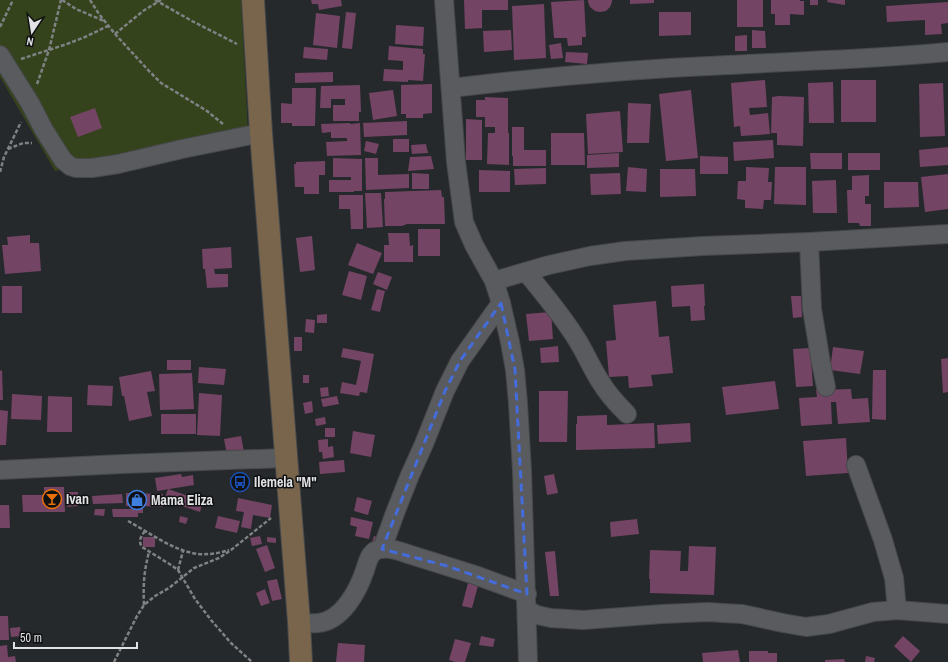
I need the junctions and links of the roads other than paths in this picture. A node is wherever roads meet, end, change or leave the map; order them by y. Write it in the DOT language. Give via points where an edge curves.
graph roads {
  1 [pos="253,0"];
  2 [pos="444,0"];
  3 [pos="948,52"];
  4 [pos="3,59"];
  5 [pos="451,88"];
  6 [pos="261,133"];
  7 [pos="948,234"];
  8 [pos="809,242"];
  9 [pos="526,272"];
  10 [pos="494,281"];
  11 [pos="501,303"];
  12 [pos="826,387"];
  13 [pos="627,414"];
  14 [pos="286,458"];
  15 [pos="856,465"];
  16 [pos="0,470"];
  17 [pos="382,549"];
  18 [pos="527,602"];
  19 [pos="898,610"];
  20 [pos="948,614"];
  21 [pos="299,622"];
  22 [pos="300,662"];
  23 [pos="528,662"];
  1 -- 6 [label="street"];
  2 -- 5 [label="street"];
  3 -- 5 [label="street" via="663,68"];
  4 -- 6 [label="street" via="44,130 63,160 70,166 92,168 118,164"];
  5 -- 10 [label="street" via="456,162 464,222"];
  6 -- 14 [label="street"];
  7 -- 8 [label="street"];
  8 -- 9 [label="street" via="625,251 590,256"];
  8 -- 12 [label="street" via="812,309"];
  9 -- 10 [label="street"];
  9 -- 13 [label="street" via="550,300 575,336 606,390"];
  10 -- 11 [label="street"];
  11 -- 17 [label="street" via="460,361 445,391"];
  11 -- 18 [label="street" via="515,370 518,403"];
  14 -- 16 [label="street"];
  14 -- 21 [label="street"];
  15 -- 19 [label="street" via="883,540 894,578"];
  17 -- 18 [label="street" via="397,551 499,583"];
  17 -- 21 [label="street" via="377,550 368,560 363,576 341,612 320,623"];
  18 -- 19 [label="street" via="537,615 556,619 583,620 708,612 742,614 806,627 829,624 873,612"];
  18 -- 23 [label="street"];
  19 -- 20 [label="street"];
  21 -- 22 [label="street"];
}
